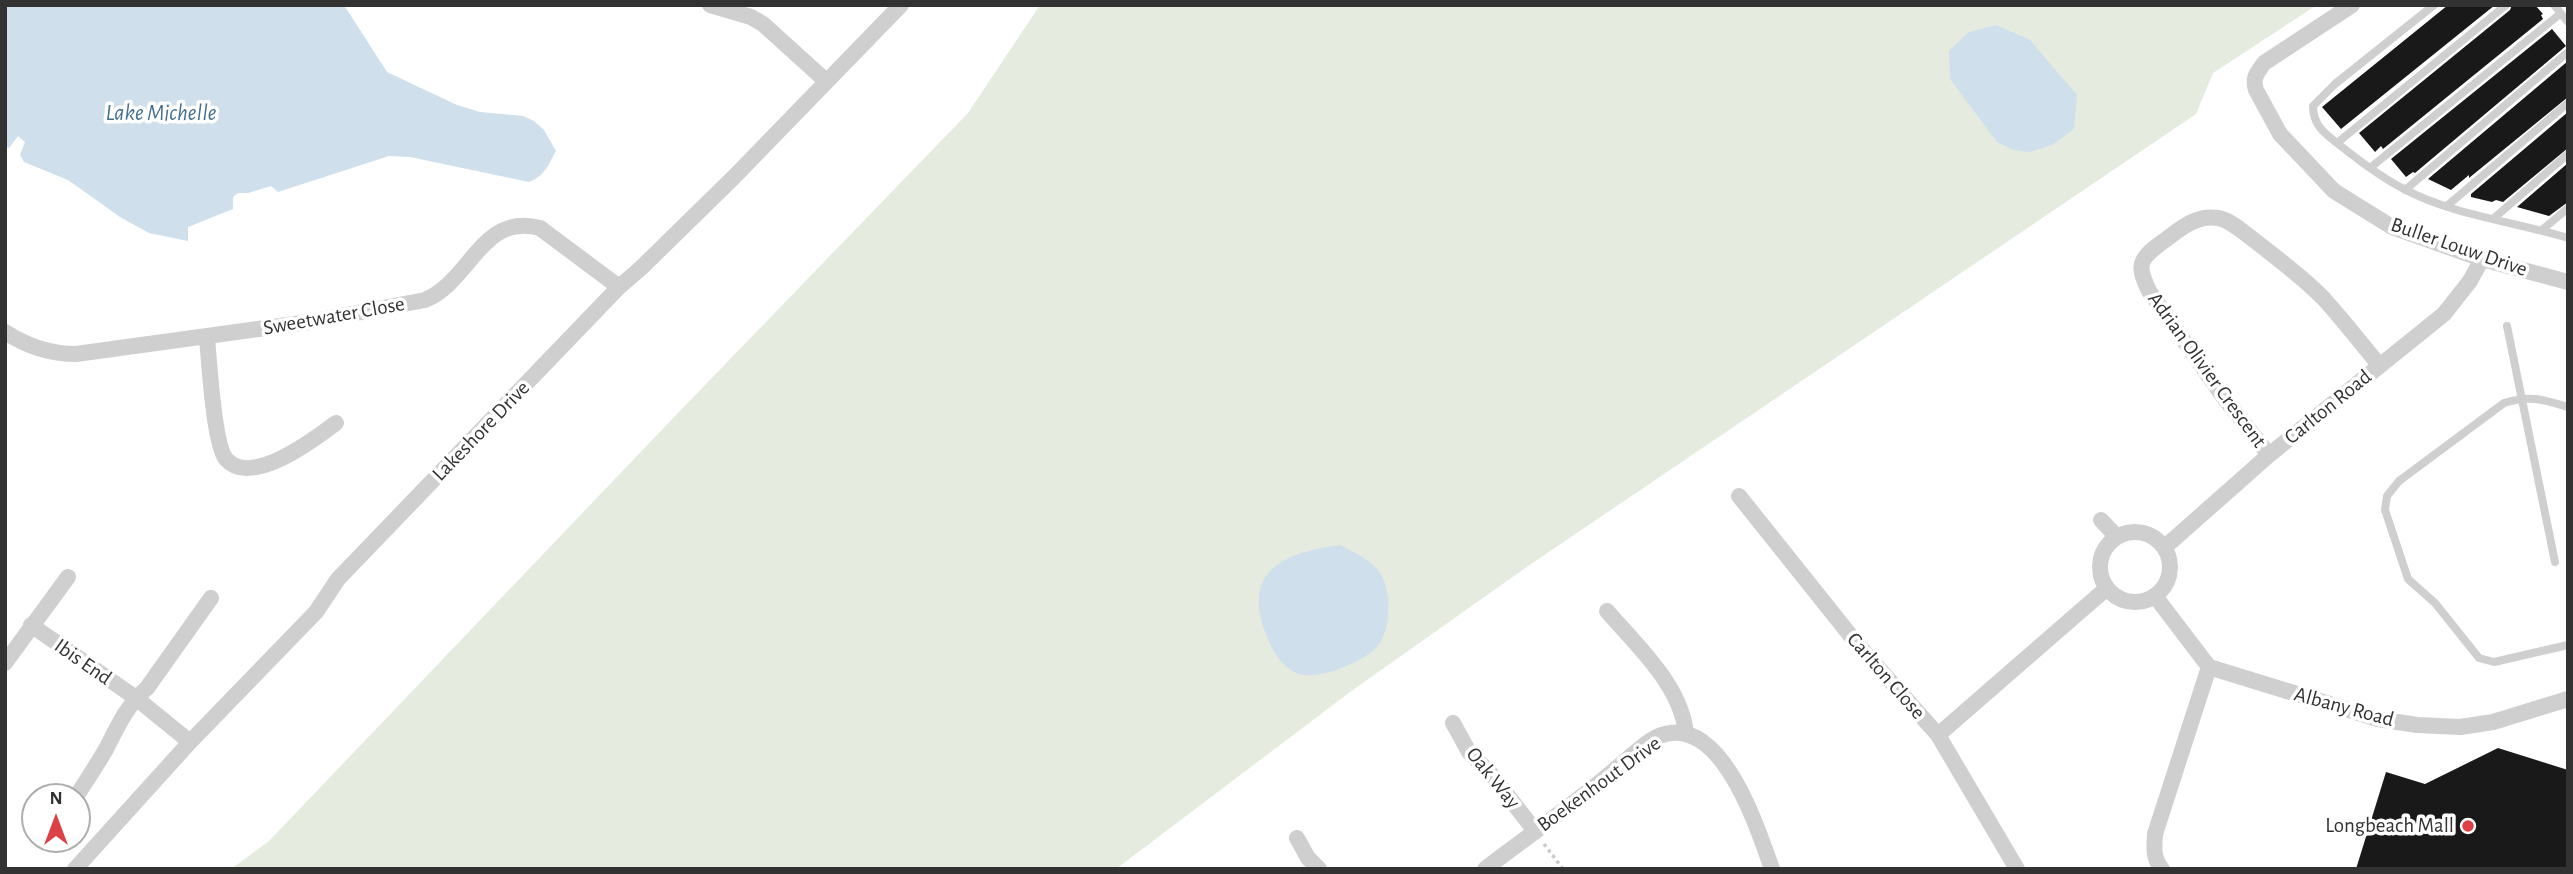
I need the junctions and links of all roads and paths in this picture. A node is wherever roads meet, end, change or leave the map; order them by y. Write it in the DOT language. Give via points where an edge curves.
graph roads {
  1 [pos="710,5"];
  2 [pos="901,5"];
  3 [pos="2352,5"];
  4 [pos="2434,5"];
  5 [pos="2506,5"];
  6 [pos="2554,5"];
  7 [pos="2560,14"];
  8 [pos="2568,22"];
  9 [pos="2568,52"];
  10 [pos="826,81"];
  11 [pos="2568,103"];
  12 [pos="2337,143"];
  13 [pos="2568,155"];
  14 [pos="2370,168"];
  15 [pos="2405,190"];
  16 [pos="2448,205"];
  17 [pos="2568,208"];
  18 [pos="2493,219"];
  19 [pos="2542,230"];
  20 [pos="2568,238"];
  21 [pos="2482,259"];
  22 [pos="2568,282"];
  23 [pos="619,287"];
  24 [pos="2507,326"];
  25 [pos="5,332"];
  26 [pos="207,337"];
  27 [pos="2379,365"];
  28 [pos="2521,398"];
  29 [pos="2568,407"];
  30 [pos="336,423"];
  31 [pos="2269,456"];
  32 [pos="1739,496"];
  33 [pos="2101,520"];
  34 [pos="2117,537"];
  35 [pos="2165,547"];
  36 [pos="2555,562"];
  37 [pos="68,577"];
  38 [pos="2108,588"];
  39 [pos="2155,596"];
  40 [pos="211,598"];
  41 [pos="1607,611"];
  42 [pos="31,625"];
  43 [pos="2568,645"];
  44 [pos="5,663"];
  45 [pos="2209,667"];
  46 [pos="135,698"];
  47 [pos="2568,699"];
  48 [pos="1453,723"];
  49 [pos="1686,734"];
  50 [pos="1938,735"];
  51 [pos="190,742"];
  52 [pos="85,783"];
  53 [pos="1535,831"];
  54 [pos="1297,838"];
  55 [pos="75,869"];
  56 [pos="1320,869"];
  57 [pos="1485,869"];
  58 [pos="1563,869"];
  59 [pos="1772,869"];
  60 [pos="2017,869"];
  61 [pos="2162,869"];
  1 -- 10 [label="street" via="763,24"];
  2 -- 10 [label="street, Lakeshore Drive"];
  3 -- 21 [label="street, Buller Louw Drive" via="2264,63 2256,75 2256,90 2280,134 2334,191 2392,227"];
  4 -- 12 [label="lane" via="2313,106 2320,130"];
  5 -- 12 [label="lane"];
  6 -- 7 [label="lane"];
  7 -- 8 [label="lane"];
  7 -- 14 [label="lane"];
  9 -- 15 [label="lane"];
  10 -- 23 [label="street, Lakeshore Drive"];
  11 -- 16 [label="lane"];
  12 -- 14 [label="lane"];
  13 -- 18 [label="lane"];
  14 -- 15 [label="lane"];
  15 -- 16 [label="lane"];
  16 -- 18 [label="lane"];
  17 -- 19 [label="lane"];
  18 -- 19 [label="lane"];
  19 -- 20 [label="lane"];
  21 -- 22 [label="street, Buller Louw Drive"];
  21 -- 27 [label="street, Carlton Road" via="2444,314"];
  23 -- 26 [label="street, Sweetwater Close" via="540,228 516,225 495,233 443,290 425,300"];
  23 -- 51 [label="street, Lakeshore Drive" via="338,579 316,612"];
  24 -- 28 [label="lane"];
  25 -- 26 [label="street, Sweetwater Close" via="57,354"];
  26 -- 30 [label="street" via="219,442 226,459 237,467 272,463 304,448"];
  27 -- 31 [label="street, Carlton Road"];
  27 -- 31 [label="street, Adrian Olivier Crescent" via="2301,277 2220,218 2191,222 2149,251 2141,262 2149,291"];
  28 -- 29 [label="lane"];
  28 -- 36 [label="lane"];
  28 -- 43 [label="lane" via="2504,403 2399,481 2387,496 2385,510 2408,579 2435,603 2479,658 2494,662"];
  31 -- 35 [label="street, Carlton Road"];
  32 -- 50 [label="street, Carlton Close" via="1858,645"];
  33 -- 34 [label="street"];
  34 -- 35 [label="street" via="2148,534"];
  34 -- 38 [label="street" via="2102,555 2100,566"];
  35 -- 39 [label="street" via="2171,568"];
  37 -- 42 [label="street, Ibis End"];
  38 -- 39 [label="street" via="2124,600"];
  38 -- 50 [label="street"];
  39 -- 45 [label="street"];
  40 -- 46 [label="street, Ibis End" via="147,688"];
  41 -- 49 [label="street" via="1670,689"];
  42 -- 44 [label="street, Ibis End"];
  42 -- 46 [label="street, Ibis End"];
  45 -- 47 [label="street, Albany Road" via="2378,719 2417,725 2460,727 2493,722"];
  45 -- 61 [label="street" via="2155,834 2154,852"];
  46 -- 51 [label="street, Ibis End"];
  46 -- 52 [label="street, Ibis End"];
  48 -- 53 [label="street, Oak Way" via="1469,752"];
  49 -- 53 [label="street, Boekenhout Drive" via="1658,737"];
  49 -- 59 [label="street, Boekenhout Drive" via="1707,745 1720,759 1746,801"];
  50 -- 60 [label="street, Carlton Close"];
  51 -- 55 [label="street, Lakeshore Drive"];
  53 -- 57 [label="street, Boekenhout Drive"];
  53 -- 58 [label="path"];
  54 -- 56 [label="street"];
}
